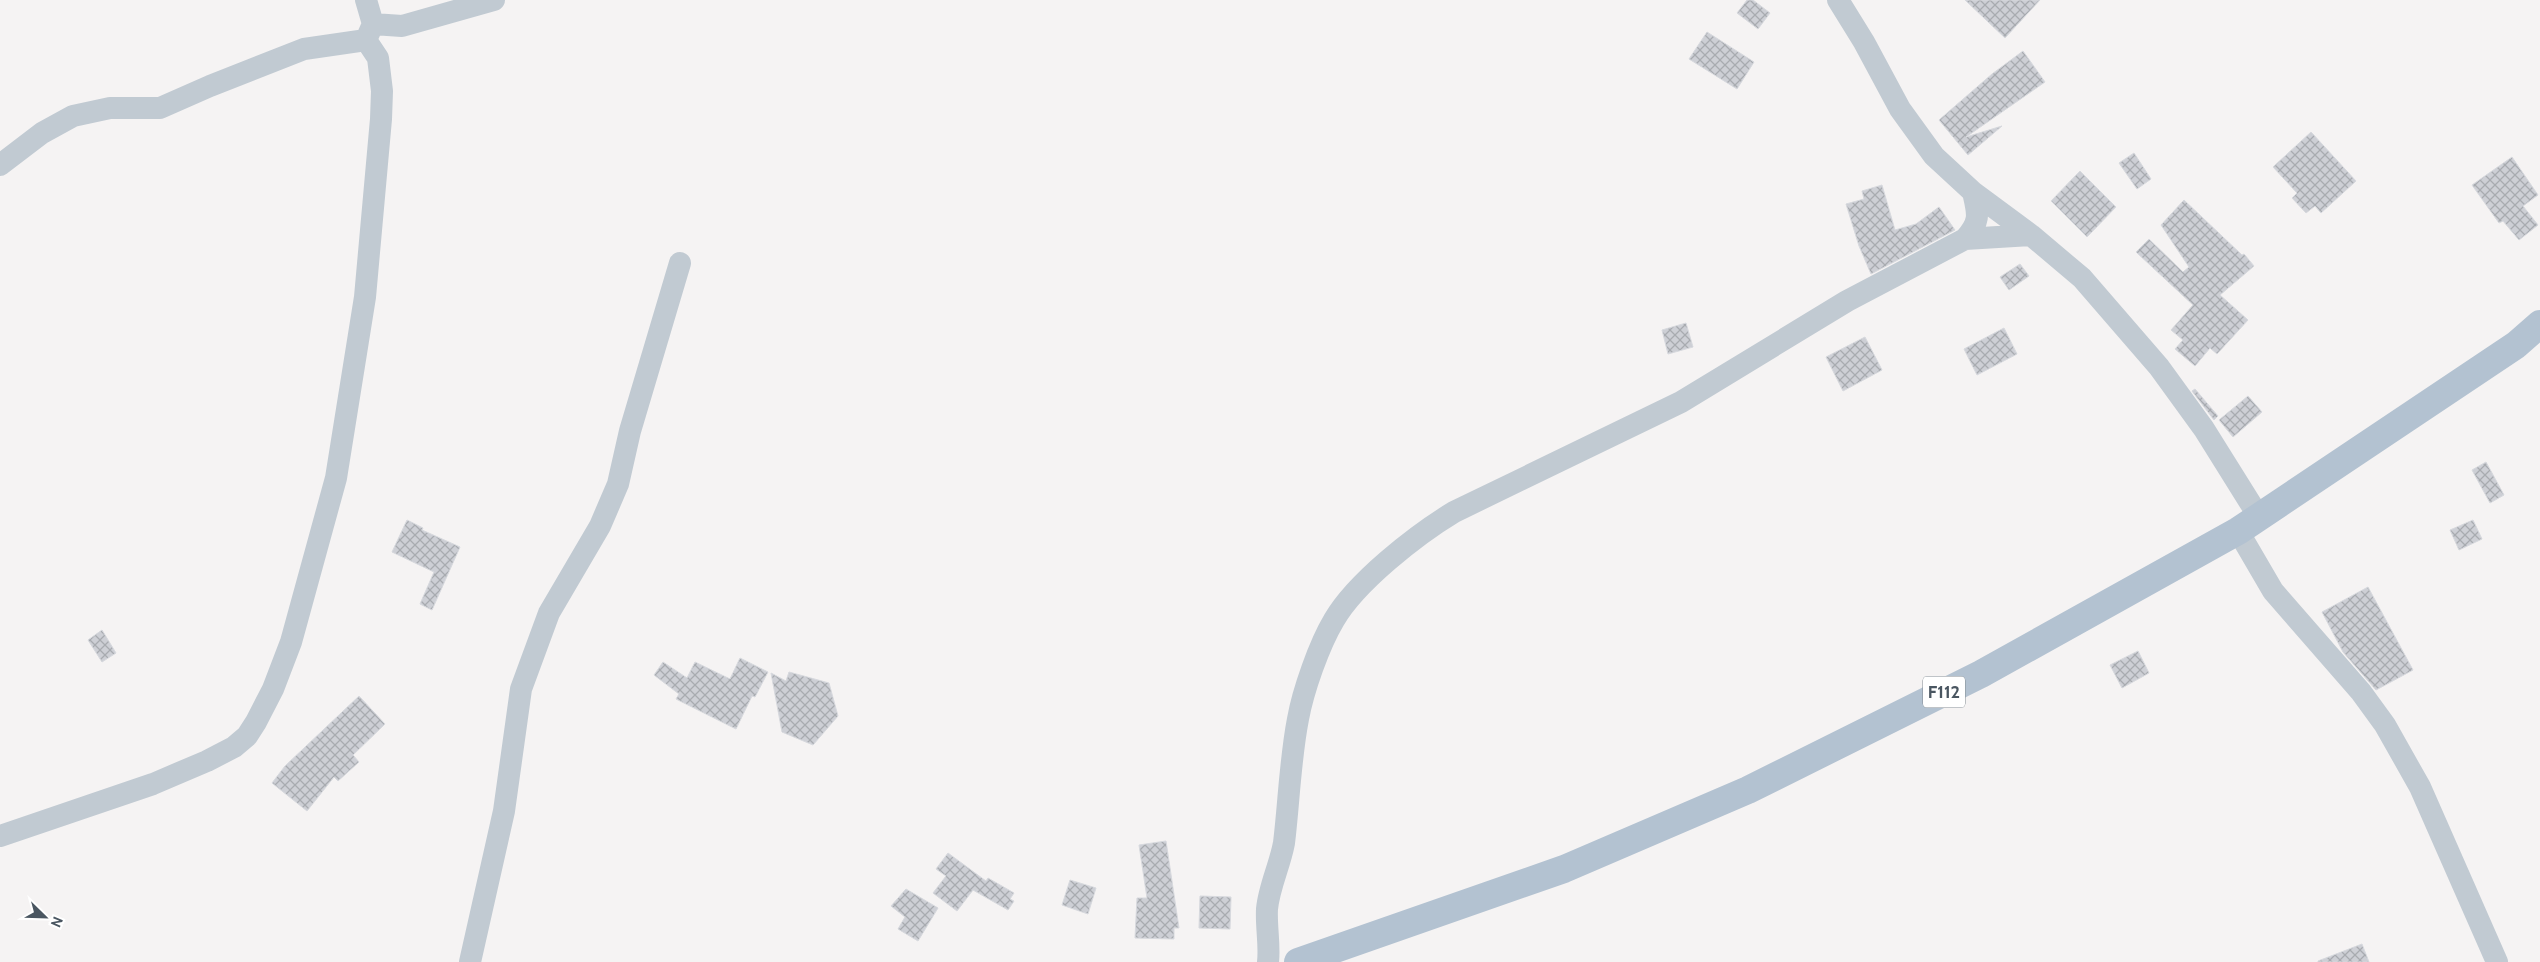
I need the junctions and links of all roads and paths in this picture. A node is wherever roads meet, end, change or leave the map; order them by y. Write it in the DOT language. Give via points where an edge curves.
graph roads {
  1 [pos="366,0"];
  2 [pos="494,0"];
  3 [pos="1838,0"];
  4 [pos="370,32"];
  5 [pos="0,165"];
  6 [pos="1973,192"];
  7 [pos="2031,235"];
  8 [pos="1965,239"];
  9 [pos="680,263"];
  10 [pos="2540,324"];
  11 [pos="2248,524"];
  12 [pos="0,836"];
  13 [pos="470,962"];
  14 [pos="1268,962"];
  15 [pos="1298,962"];
  16 [pos="2497,962"];
  1 -- 4 [label="street"];
  2 -- 4 [label="street"];
  3 -- 6 [label="street" via="1900,109 1934,156"];
  4 -- 5 [label="street" via="304,49 160,108 110,108 73,116 42,133"];
  4 -- 12 [label="street" via="378,58 382,92 365,298 336,478 291,642 273,689 246,736 228,751 153,784"];
  6 -- 7 [label="street"];
  6 -- 8 [label="street" via="1979,216 1975,228"];
  7 -- 8 [label="street"];
  7 -- 11 [label="street" via="2082,278 2159,367 2204,429"];
  8 -- 14 [label="street" via="1847,301 1680,402 1454,512 1437,522 1355,593 1334,620 1303,695 1291,762 1283,845 1267,908"];
  9 -- 13 [label="street" via="630,431 618,484 600,526 549,613 520,689 504,811"];
  10 -- 11 [label="main road, F112" via="2516,345"];
  11 -- 15 [label="main road, F112" via="1981,674 1748,790 1564,869"];
  11 -- 16 [label="street" via="2273,591 2385,725 2420,787"];
}
